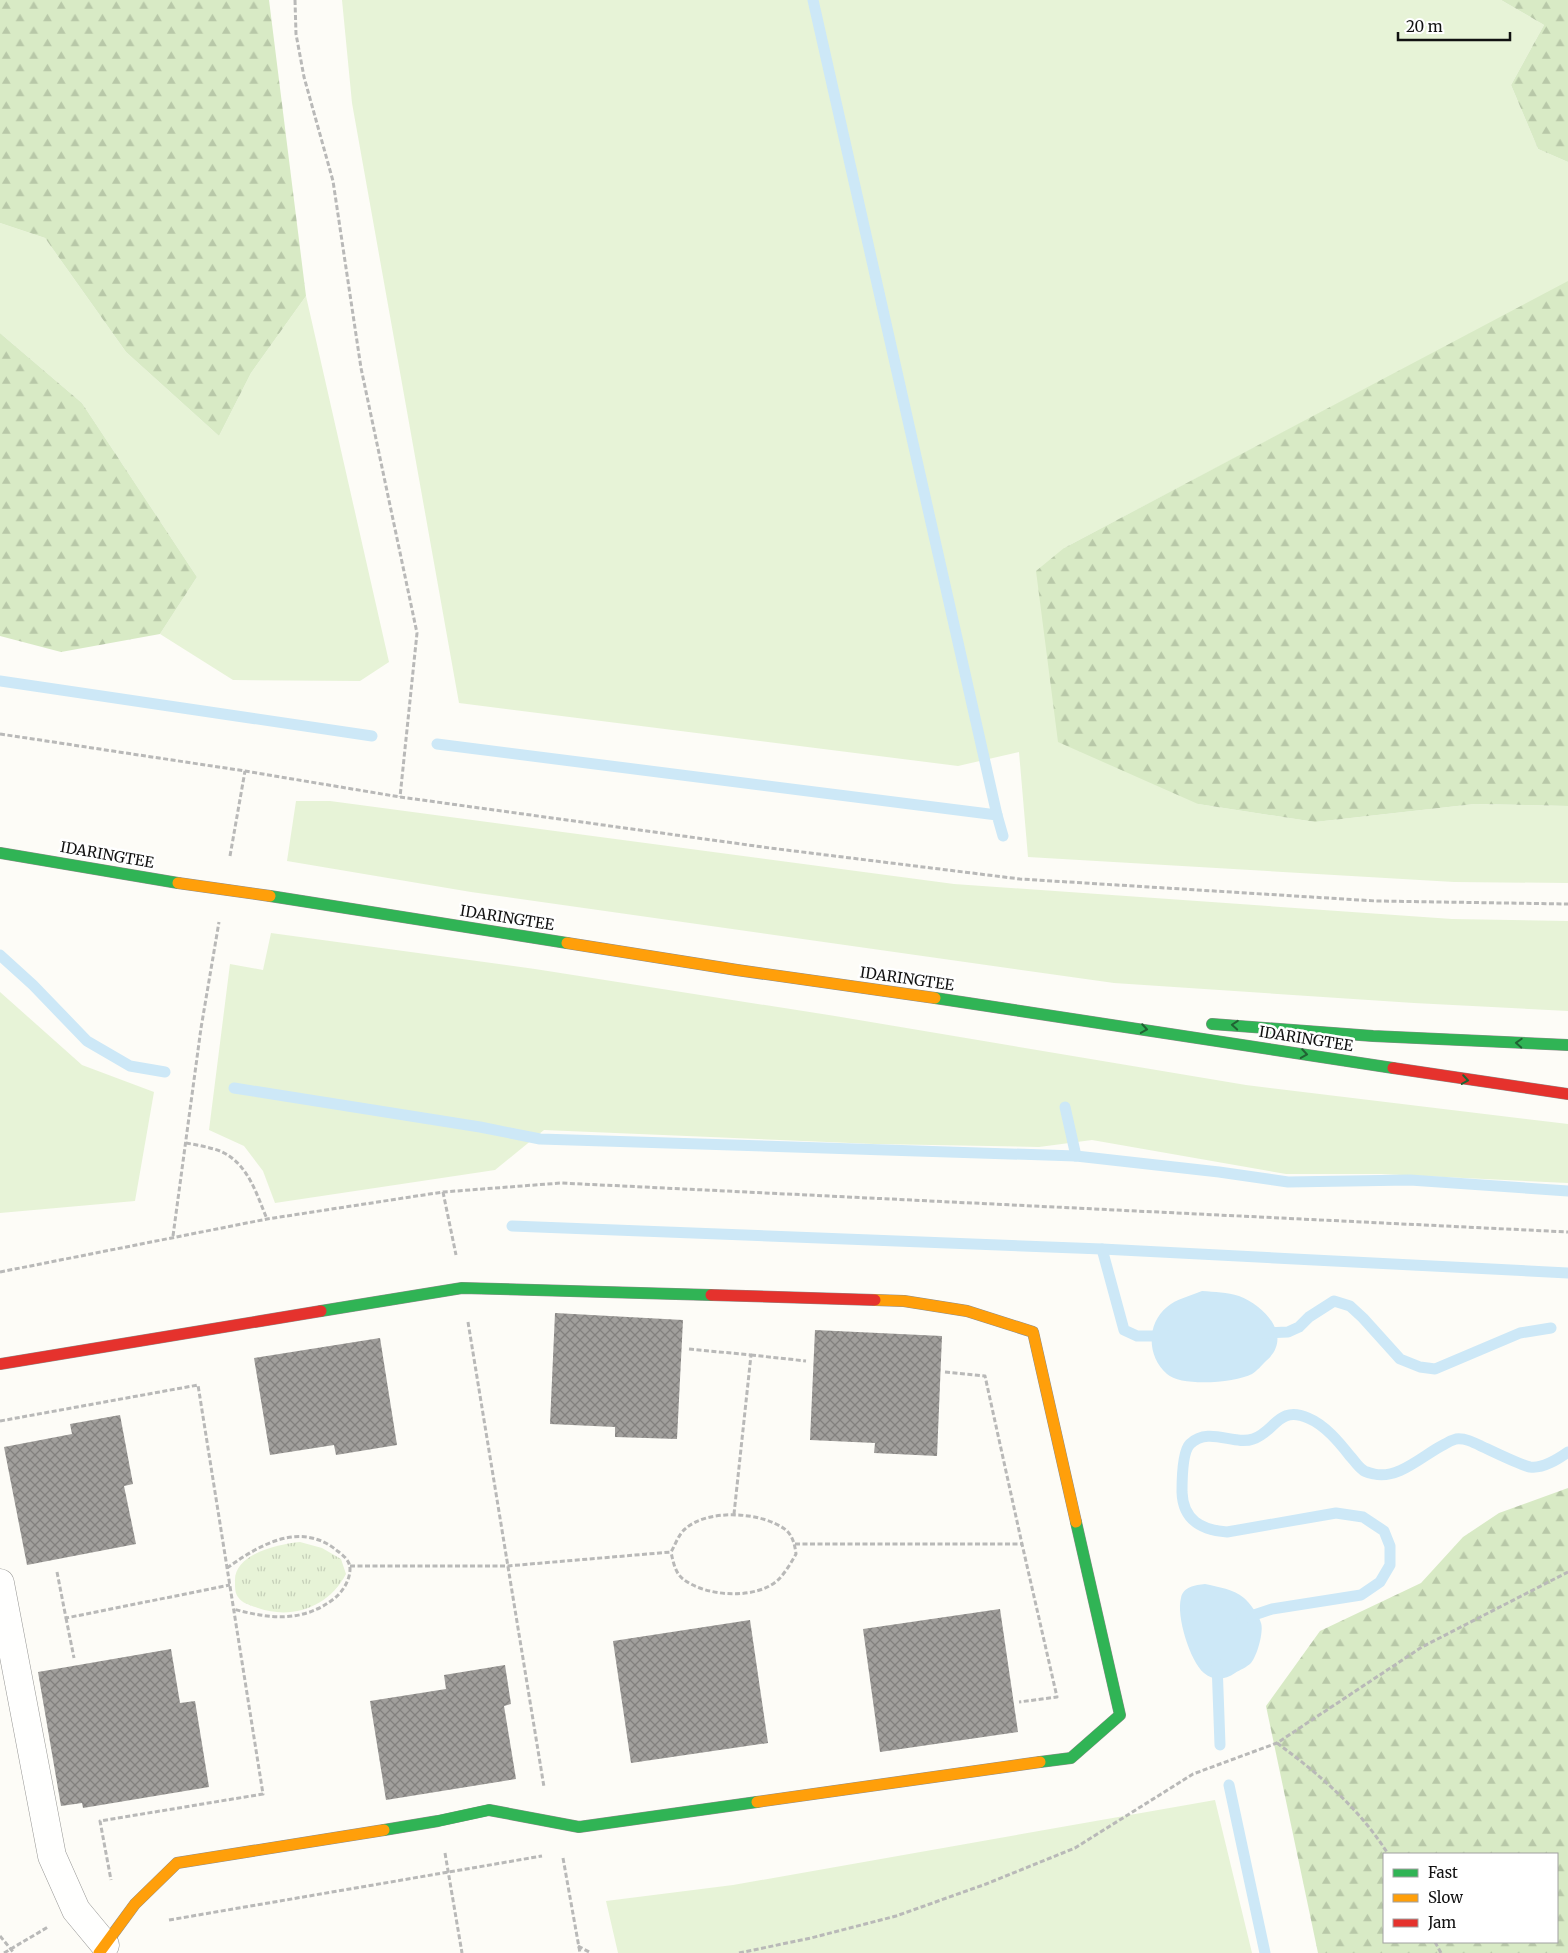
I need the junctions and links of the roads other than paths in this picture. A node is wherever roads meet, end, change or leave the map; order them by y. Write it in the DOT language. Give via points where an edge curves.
graph roads {
  1 [pos="0,853"];
  2 [pos="1009,1008"];
  3 [pos="1147,1019"];
  4 [pos="1196,1022"];
  5 [pos="1568,1045"];
  6 [pos="1568,1094"];
  7 [pos="0,1364"];
  8 [pos="0,1583"];
  9 [pos="102,1949"];
  1 -- 2 [label="street, IDARINGTEE, bridge" via="737,970"];
  2 -- 3 [label="street, IDARINGTEE"];
  2 -- 6 [label="street, IDARINGTEE, one-way"];
  5 -- 4 [label="street, IDARINGTEE, one-way" via="1373,1036"];
  7 -- 9 [label="street" via="462,1288 904,1301 967,1311 1033,1332 1120,1715 1071,1758 579,1827 489,1810 177,1864 136,1904"];
  8 -- 9 [label="street" via="52,1856 76,1910"];
}
